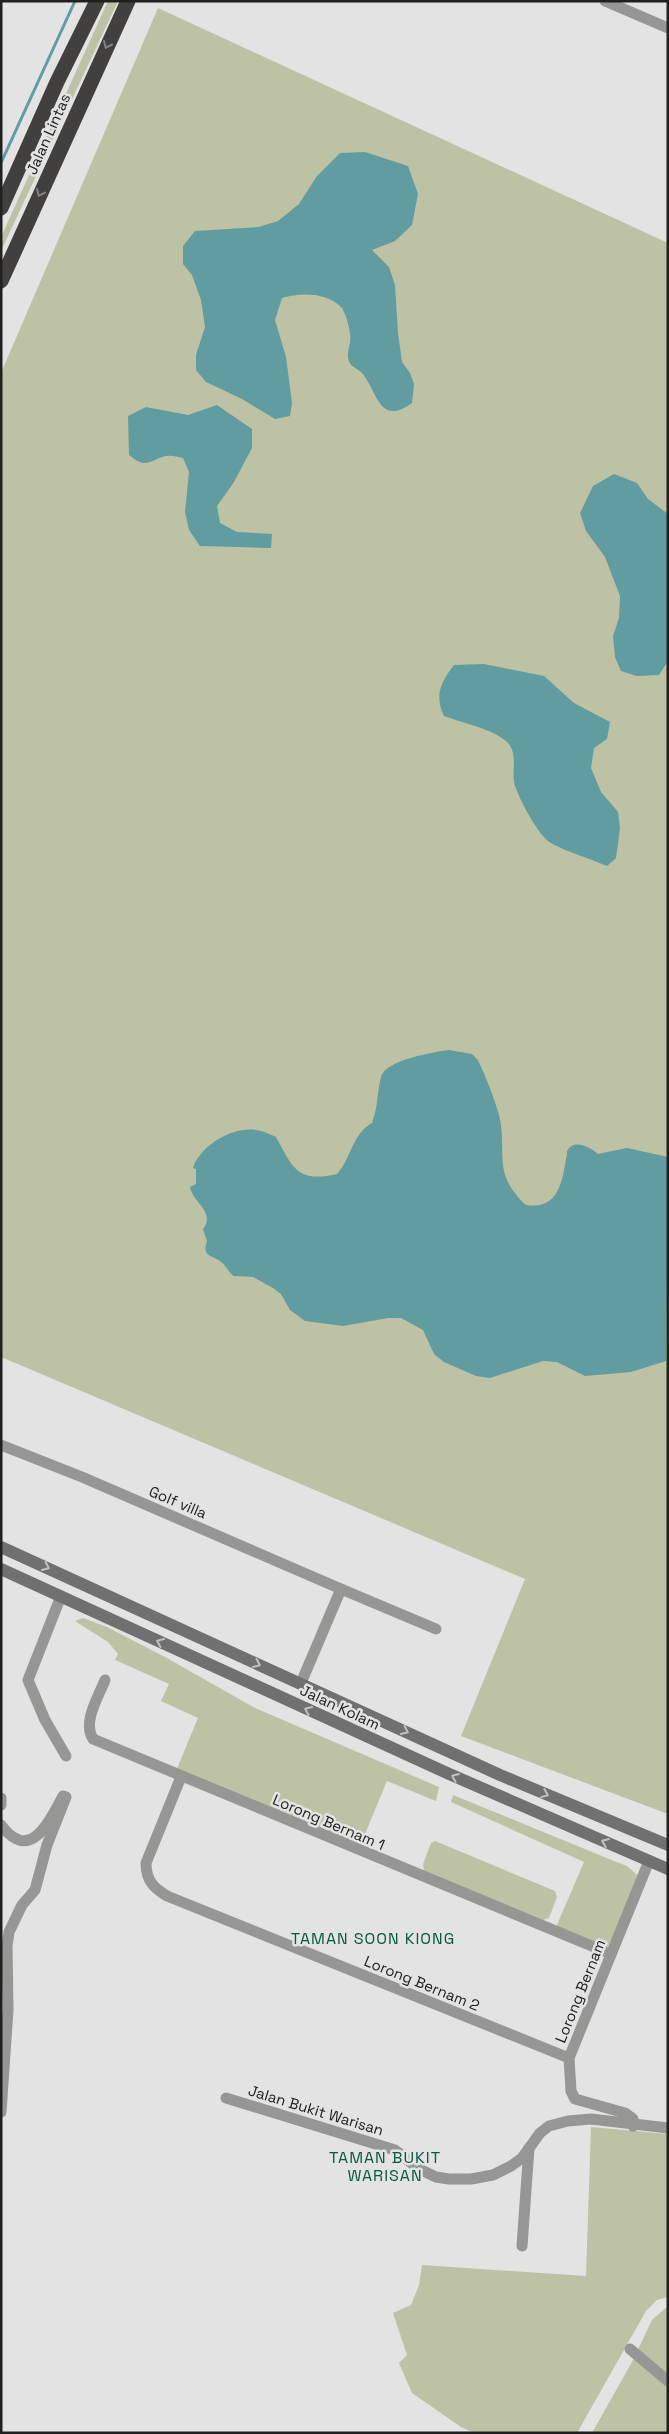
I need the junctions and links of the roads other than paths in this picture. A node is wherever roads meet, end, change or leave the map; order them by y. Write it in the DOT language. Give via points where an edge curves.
graph roads {
  1 [pos="97,1"];
  2 [pos="128,1"];
  3 [pos="605,1"];
  4 [pos="668,28"];
  5 [pos="1,208"];
  6 [pos="1,281"];
  7 [pos="1,1445"];
  8 [pos="1,1547"];
  9 [pos="1,1569"];
  10 [pos="341,1589"];
  11 [pos="61,1596"];
  12 [pos="436,1629"];
  13 [pos="226,1650"];
  14 [pos="232,1676"];
  15 [pos="105,1680"];
  16 [pos="301,1683"];
  17 [pos="66,1756"];
  18 [pos="181,1776"];
  19 [pos="1,1798"];
  20 [pos="1,1805"];
  21 [pos="1,1825"];
  22 [pos="668,1845"];
  23 [pos="649,1861"];
  24 [pos="668,1869"];
  25 [pos="611,1954"];
  26 [pos="569,2058"];
  27 [pos="226,2098"];
  28 [pos="1,2112"];
  29 [pos="633,2126"];
  30 [pos="668,2128"];
  31 [pos="529,2147"];
  32 [pos="522,2246"];
  33 [pos="630,2349"];
  34 [pos="668,2381"];
  1 -- 5 [label="highway, Jalan Lintas" via="56,82"];
  2 -- 6 [label="highway, Jalan Lintas, one-way"];
  3 -- 4 [label="street"];
  7 -- 10 [label="street, Golf villa"];
  8 -- 13 [label="main road, Jalan Kolam, one-way"];
  9 -- 11 [label="main road, Jalan Kolam"];
  10 -- 12 [label="street, Golf villa"];
  10 -- 16 [label="street"];
  14 -- 11 [label="main road, Jalan Kolam, one-way"];
  11 -- 17 [label="street" via="28,1680 45,1720"];
  13 -- 14 [label="main road" via="223,1660"];
  13 -- 16 [label="main road, Jalan Kolam, one-way"];
  23 -- 14 [label="main road, Jalan Kolam, one-way"];
  15 -- 18 [label="street, Lorong Bernam 1" via="89,1720 93,1738"];
  16 -- 22 [label="main road, Jalan Kolam, one-way" via="500,1775"];
  18 -- 25 [label="street, Lorong Bernam 1"];
  18 -- 26 [label="street, Lorong Bernam 2" via="146,1864 148,1878 157,1890"];
  19 -- 20 [label="street"];
  21 -- 28 [label="street" via="20,1840 31,1840 42,1833 63,1796 66,1797 47,1845 35,1890 22,1905 9,1932"];
  23 -- 24 [label="main road, Jalan Kolam"];
  23 -- 25 [label="street, Lorong Bernam"];
  25 -- 26 [label="street, Lorong Bernam"];
  26 -- 29 [label="street, Lorong Bernam" via="571,2091 575,2099 625,2113 633,2120"];
  27 -- 31 [label="street, Jalan Bukit Warisan" via="395,2150 419,2169 436,2177 472,2179 493,2175 522,2158"];
  29 -- 30 [label="street, Jalan Bukit Warisan"];
  29 -- 31 [label="street, Jalan Bukit Warisan" via="591,2120 568,2121 549,2126"];
  31 -- 32 [label="street"];
  33 -- 34 [label="street"];
}
